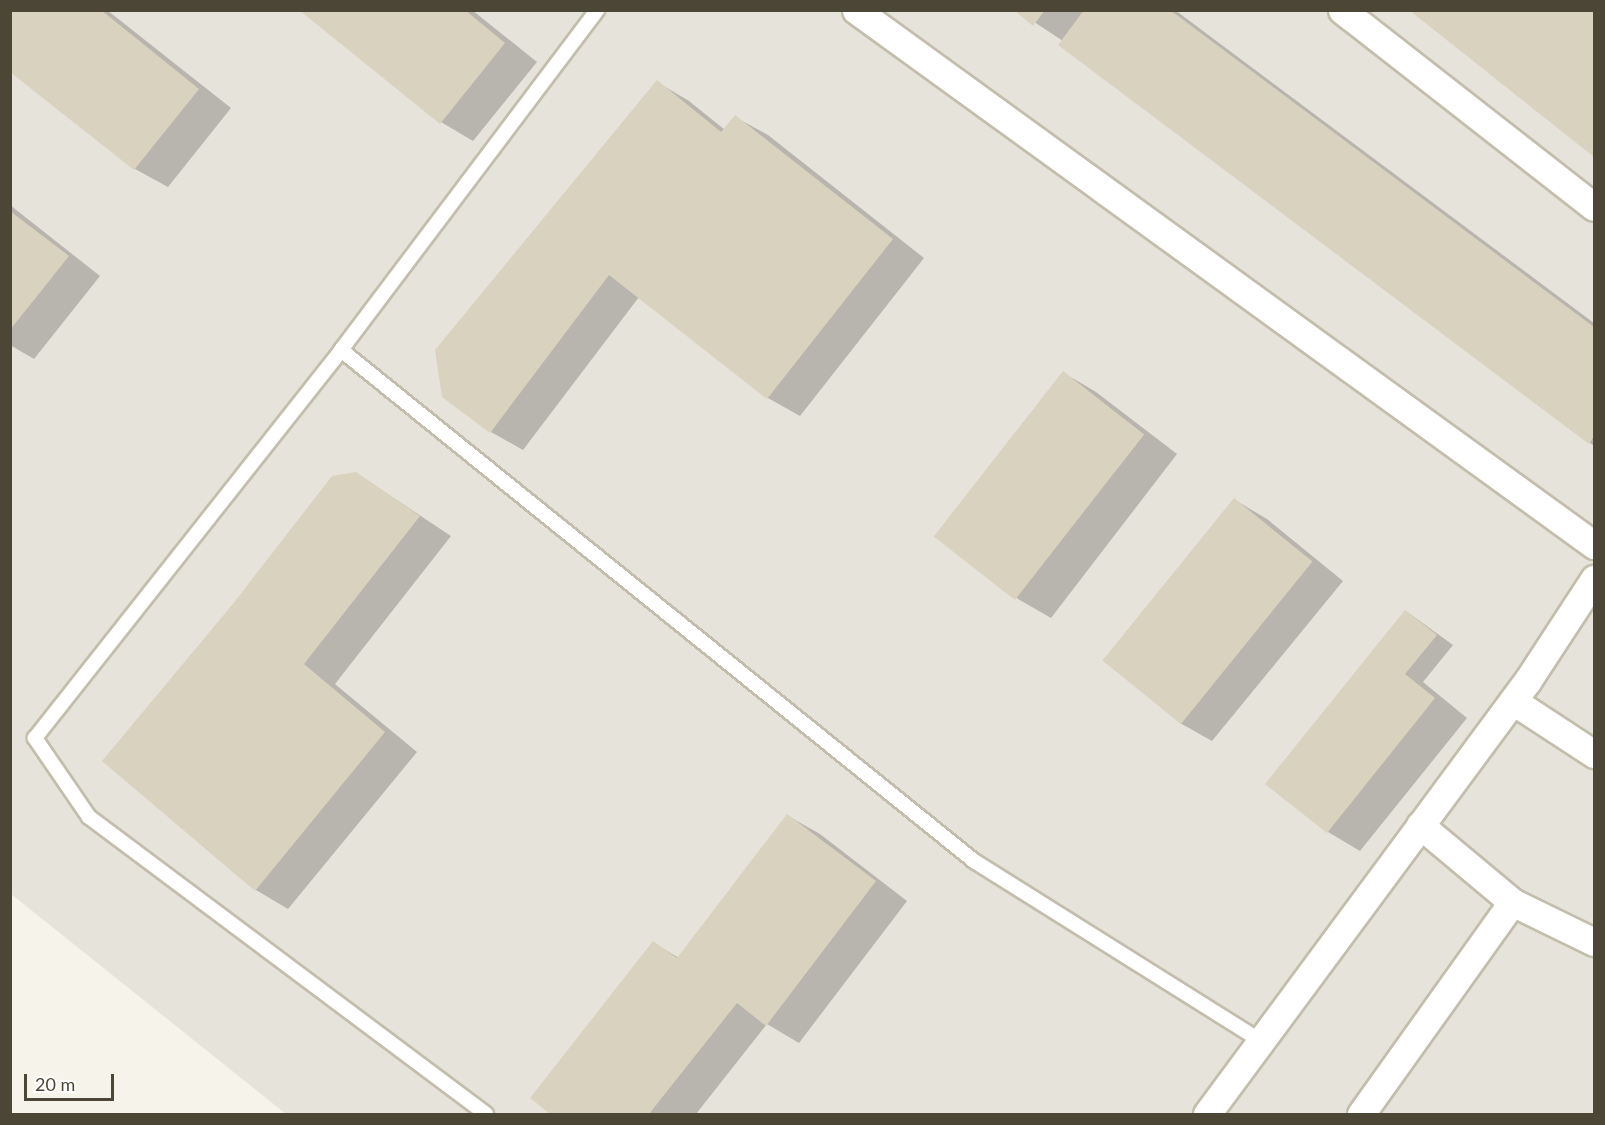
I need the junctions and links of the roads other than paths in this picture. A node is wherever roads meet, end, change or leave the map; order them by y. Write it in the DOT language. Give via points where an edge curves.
graph roads {
  1 [pos="597,10"];
  2 [pos="856,10"];
  3 [pos="1342,10"];
  4 [pos="1594,207"];
  5 [pos="340,350"];
  6 [pos="1594,545"];
  7 [pos="1594,579"];
  8 [pos="1513,701"];
  9 [pos="1594,754"];
  10 [pos="1420,825"];
  11 [pos="1512,902"];
  12 [pos="1594,942"];
  13 [pos="1261,1041"];
  14 [pos="486,1114"];
  15 [pos="1207,1114"];
  16 [pos="1361,1114"];
  1 -- 5 [label="lane"];
  2 -- 6 [label="street"];
  3 -- 4 [label="street"];
  5 -- 13 [label="lane" via="974,861"];
  5 -- 14 [label="lane" via="34,738 89,817"];
  7 -- 8 [label="street"];
  8 -- 9 [label="street"];
  8 -- 10 [label="street"];
  10 -- 11 [label="street"];
  10 -- 13 [label="street"];
  11 -- 12 [label="street"];
  11 -- 16 [label="street"];
  13 -- 15 [label="street"];
}
